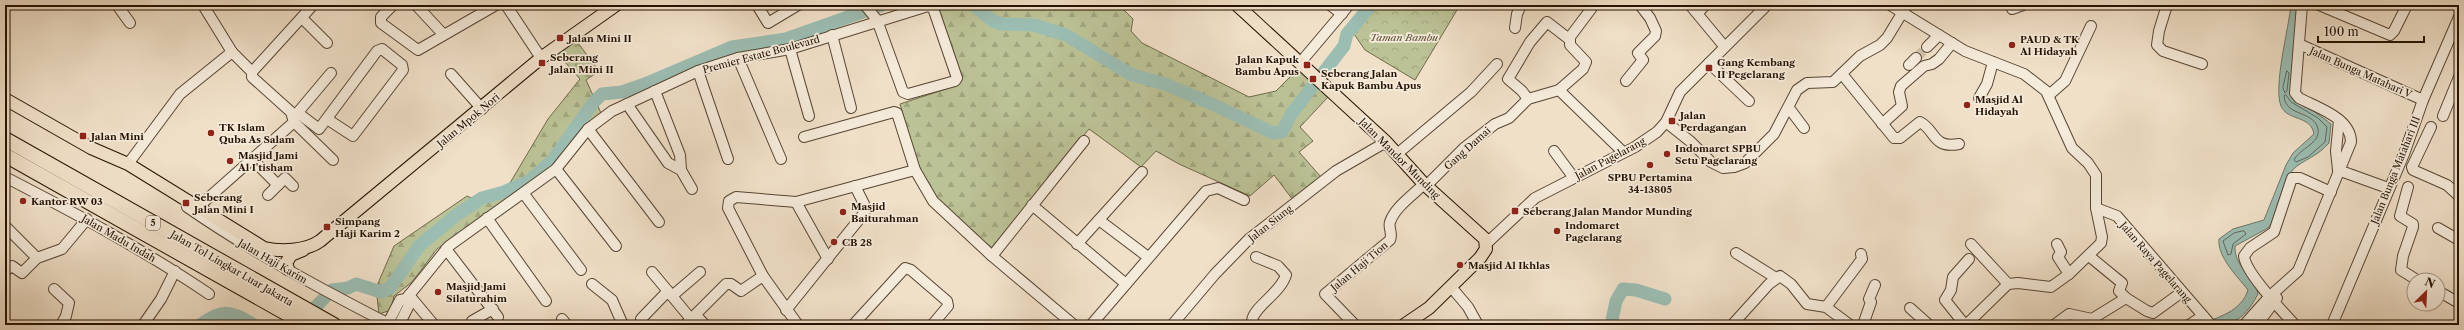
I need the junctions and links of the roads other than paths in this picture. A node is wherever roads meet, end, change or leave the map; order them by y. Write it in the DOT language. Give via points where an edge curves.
graph roads {
  1 [pos="117,5"];
  2 [pos="203,5"];
  3 [pos="313,5"];
  4 [pos="393,5"];
  5 [pos="416,5"];
  6 [pos="496,5"];
  7 [pos="506,5"];
  8 [pos="616,5"];
  9 [pos="798,5"];
  10 [pos="865,5"];
  11 [pos="1237,5"];
  12 [pos="1330,5"];
  13 [pos="1349,5"];
  14 [pos="1521,5"];
  15 [pos="1592,5"];
  16 [pos="1640,5"];
  17 [pos="1690,5"];
  18 [pos="1705,5"];
  19 [pos="1767,5"];
  20 [pos="1890,5"];
  21 [pos="2023,5"];
  22 [pos="2167,5"];
  23 [pos="2302,5"];
  24 [pos="2319,5"];
  25 [pos="2406,5"];
  26 [pos="759,6"];
  27 [pos="1905,8"];
  28 [pos="2012,9"];
  29 [pos="1698,13"];
  30 [pos="1342,14"];
  31 [pos="874,17"];
  32 [pos="2459,17"];
  33 [pos="302,18"];
  34 [pos="130,23"];
  35 [pos="2091,26"];
  36 [pos="1515,28"];
  37 [pos="443,34"];
  38 [pos="832,35"];
  39 [pos="1939,35"];
  40 [pos="1569,38"];
  41 [pos="327,43"];
  42 [pos="1952,43"];
  43 [pos="2299,44"];
  44 [pos="1724,46"];
  45 [pos="1927,46"];
  46 [pos="790,49"];
  47 [pos="232,52"];
  48 [pos="541,58"];
  49 [pos="738,58"];
  50 [pos="1993,62"];
  51 [pos="1300,63"];
  52 [pos="1709,63"];
  53 [pos="1497,64"];
  54 [pos="2202,64"];
  55 [pos="698,71"];
  56 [pos="252,72"];
  57 [pos="331,73"];
  58 [pos="451,74"];
  59 [pos="1842,74"];
  60 [pos="2459,77"];
  61 [pos="1626,81"];
  62 [pos="1559,90"];
  63 [pos="655,91"];
  64 [pos="2049,95"];
  65 [pos="1978,98"];
  66 [pos="5,99"];
  67 [pos="1528,99"];
  68 [pos="2423,100"];
  69 [pos="1749,101"];
  70 [pos="627,104"];
  71 [pos="851,108"];
  72 [pos="1789,108"];
  73 [pos="482,109"];
  74 [pos="808,116"];
  75 [pos="2443,116"];
  76 [pos="295,118"];
  77 [pos="327,119"];
  78 [pos="1666,122"];
  79 [pos="1882,124"];
  80 [pos="2431,127"];
  81 [pos="1804,128"];
  82 [pos="588,129"];
  83 [pos="804,137"];
  84 [pos="5,139"];
  85 [pos="1084,141"];
  86 [pos="1386,142"];
  87 [pos="1959,144"];
  88 [pos="1554,151"];
  89 [pos="1623,152"];
  90 [pos="1397,154"];
  91 [pos="5,156"];
  92 [pos="728,159"];
  93 [pos="781,159"];
  94 [pos="254,160"];
  95 [pos="333,160"];
  96 [pos="556,169"];
  97 [pos="132,170"];
  98 [pos="680,170"];
  99 [pos="915,170"];
  100 [pos="2338,170"];
  101 [pos="1142,172"];
  102 [pos="5,177"];
  103 [pos="1574,178"];
  104 [pos="278,185"];
  105 [pos="1425,185"];
  106 [pos="292,186"];
  107 [pos="855,186"];
  108 [pos="2408,187"];
  109 [pos="2388,188"];
  110 [pos="692,189"];
  111 [pos="159,190"];
  112 [pos="2331,192"];
  113 [pos="524,194"];
  114 [pos="268,195"];
  115 [pos="2459,196"];
  116 [pos="185,200"];
  117 [pos="1244,200"];
  118 [pos="796,202"];
  119 [pos="1032,205"];
  120 [pos="196,208"];
  121 [pos="2096,208"];
  122 [pos="487,218"];
  123 [pos="87,219"];
  124 [pos="1100,220"];
  125 [pos="658,222"];
  126 [pos="5,226"];
  127 [pos="2438,228"];
  128 [pos="323,237"];
  129 [pos="2459,240"];
  130 [pos="1487,243"];
  131 [pos="249,244"];
  132 [pos="1077,244"];
  133 [pos="1971,244"];
  134 [pos="2057,244"];
  135 [pos="313,246"];
  136 [pos="616,246"];
  137 [pos="446,249"];
  138 [pos="1736,253"];
  139 [pos="1861,254"];
  140 [pos="992,256"];
  141 [pos="2089,256"];
  142 [pos="1148,257"];
  143 [pos="1256,257"];
  144 [pos="37,258"];
  145 [pos="1969,259"];
  146 [pos="828,260"];
  147 [pos="288,269"];
  148 [pos="581,270"];
  149 [pos="5,271"];
  150 [pos="175,271"];
  151 [pos="652,272"];
  152 [pos="700,272"];
  153 [pos="2406,273"];
  154 [pos="2069,274"];
  155 [pos="763,276"];
  156 [pos="1776,278"];
  157 [pos="592,284"];
  158 [pos="1126,284"];
  159 [pos="2008,284"];
  160 [pos="1875,285"];
  161 [pos="1452,288"];
  162 [pos="54,289"];
  163 [pos="2182,292"];
  164 [pos="210,294"];
  165 [pos="670,294"];
  166 [pos="2446,296"];
  167 [pos="408,297"];
  168 [pos="2126,298"];
  169 [pos="2272,299"];
  170 [pos="546,301"];
  171 [pos="2459,303"];
  172 [pos="1826,308"];
  173 [pos="1910,308"];
  174 [pos="786,310"];
  175 [pos="296,311"];
  176 [pos="641,319"];
  177 [pos="691,320"];
  178 [pos="472,321"];
  179 [pos="2207,321"];
  180 [pos="329,322"];
  181 [pos="389,324"];
  182 [pos="61,325"];
  183 [pos="143,325"];
  184 [pos="307,325"];
  185 [pos="399,325"];
  186 [pos="434,325"];
  187 [pos="623,325"];
  188 [pos="705,325"];
  189 [pos="798,325"];
  190 [pos="853,325"];
  191 [pos="932,325"];
  192 [pos="1074,325"];
  193 [pos="1091,325"];
  194 [pos="1172,325"];
  195 [pos="1256,325"];
  196 [pos="1355,325"];
  197 [pos="1404,325"];
  198 [pos="1478,325"];
  199 [pos="1732,325"];
  200 [pos="1850,325"];
  201 [pos="1863,325"];
  202 [pos="1929,325"];
  203 [pos="1965,325"];
  204 [pos="2054,325"];
  205 [pos="2189,325"];
  206 [pos="2244,325"];
  207 [pos="2256,325"];
  208 [pos="2294,325"];
  209 [pos="2332,325"];
  1 -- 34 [label="street"];
  2 -- 47 [label="street"];
  3 -- 33 [label="street"];
  4 -- 37 [label="street" via="380,21 414,49 420,50"];
  5 -- 37 [label="street"];
  6 -- 37 [label="street"];
  7 -- 48 [label="street"];
  8 -- 48 [label="main road, Jalan Mpok Nori"];
  9 -- 26 [label="street" via="768,23"];
  10 -- 31 [label="street"];
  11 -- 51 [label="main road"];
  12 -- 30 [label="street"];
  13 -- 30 [label="street"];
  14 -- 36 [label="street"];
  15 -- 40 [label="street" via="1591,10"];
  16 -- 61 [label="street" via="1656,32 1638,53 1643,60"];
  17 -- 29 [label="street"];
  18 -- 29 [label="street"];
  19 -- 44 [label="street, Jalan Pagelarang"];
  20 -- 27 [label="street"];
  21 -- 28 [label="street"];
  22 -- 54 [label="street" via="2157,45 2163,50"];
  23 -- 43 [label="street"];
  24 -- 25 [label="street" via="2390,35"];
  27 -- 39 [label="street"];
  27 -- 59 [label="street" via="1887,38 1860,56"];
  29 -- 44 [label="street"];
  30 -- 51 [label="street"];
  31 -- 31 [label="street, Premier Estate Boulevard" via="931,6 934,8 956,80 908,94 903,92"];
  31 -- 38 [label="street, Premier Estate Boulevard"];
  32 -- 68 [label="street, Jalan Bunga Matahari III"];
  33 -- 41 [label="street"];
  33 -- 56 [label="street"];
  35 -- 64 [label="street" via="2065,81"];
  38 -- 46 [label="street, Premier Estate Boulevard"];
  38 -- 71 [label="street"];
  39 -- 42 [label="street"];
  39 -- 45 [label="street"];
  40 -- 62 [label="street, Gang Damai" via="1570,45 1586,63 1581,72"];
  40 -- 67 [label="street" via="1547,22 1530,42 1523,58 1508,79"];
  42 -- 50 [label="street" via="1975,56"];
  42 -- 79 [label="street" via="1939,59 1924,66 1902,86 1899,92 1902,106"];
  43 -- 68 [label="street, Jalan Bunga Matahari V"];
  43 -- 100 [label="street" via="2295,94 2339,120 2336,151"];
  44 -- 52 [label="street, Jalan Pagelarang"];
  46 -- 49 [label="street, Premier Estate Boulevard"];
  46 -- 74 [label="street"];
  47 -- 56 [label="street"];
  47 -- 97 [label="street" via="180,94"];
  48 -- 73 [label="main road, Jalan Mpok Nori"];
  49 -- 55 [label="street, Premier Estate Boulevard"];
  49 -- 93 [label="street"];
  50 -- 64 [label="street" via="2024,74"];
  50 -- 65 [label="street" via="1987,84"];
  51 -- 86 [label="main road, Jalan Mandor Munding"];
  52 -- 69 [label="street"];
  52 -- 78 [label="street, Jalan Pagelarang" via="1680,92"];
  53 -- 90 [label="street" via="1471,92"];
  55 -- 63 [label="street, Premier Estate Boulevard"];
  55 -- 92 [label="street"];
  56 -- 76 [label="street" via="252,78"];
  57 -- 76 [label="street"];
  58 -- 73 [label="street"];
  59 -- 72 [label="street" via="1831,83 1804,84 1794,94"];
  59 -- 79 [label="street"];
  60 -- 75 [label="street"];
  62 -- 67 [label="street, Gang Damai"];
  62 -- 89 [label="street"];
  63 -- 70 [label="street, Premier Estate Boulevard"];
  63 -- 98 [label="street" via="680,155"];
  64 -- 121 [label="street" via="2072,148 2096,175"];
  66 -- 97 [label="main road" via="91,148 106,161"];
  67 -- 105 [label="street, Gang Damai" via="1509,118 1495,124 1471,143"];
  68 -- 109 [label="street, Jalan Bunga Matahari III" via="2404,154"];
  70 -- 82 [label="street, Premier Estate Boulevard"];
  70 -- 98 [label="street" via="668,163"];
  72 -- 78 [label="street" via="1774,134 1761,148 1745,164 1734,167 1724,168 1714,164"];
  72 -- 81 [label="street"];
  73 -- 128 [label="main road, Jalan Mpok Nori"];
  76 -- 77 [label="street" via="318,129"];
  76 -- 94 [label="street"];
  76 -- 95 [label="street"];
  77 -- 77 [label="street" via="379,50 402,65 403,70 353,136"];
  78 -- 89 [label="street, Jalan Pagelarang" via="1657,132"];
  79 -- 87 [label="street" via="1896,140 1921,122 1939,142"];
  80 -- 115 [label="street" via="2412,167 2413,170 2447,184"];
  82 -- 96 [label="street, Premier Estate Boulevard"];
  82 -- 125 [label="street"];
  83 -- 99 [label="street" via="895,112 900,115"];
  84 -- 175 [label="highway, Jalan Tol Lingkar Luar Jakarta / 5"];
  85 -- 119 [label="street"];
  86 -- 90 [label="main road, Jalan Mandor Munding"];
  86 -- 194 [label="street, Jalan Siung" via="1336,172 1248,239"];
  88 -- 103 [label="street"];
  89 -- 103 [label="street, Jalan Pagelarang"];
  90 -- 105 [label="main road, Jalan Mandor Munding"];
  91 -- 175 [label="highway, Jalan Tol Lingkar Luar Jakarta / 5"];
  94 -- 104 [label="street"];
  94 -- 120 [label="street"];
  96 -- 113 [label="street, Premier Estate Boulevard"];
  96 -- 136 [label="street"];
  97 -- 111 [label="main road"];
  97 -- 116 [label="main road"];
  98 -- 110 [label="street"];
  99 -- 107 [label="street"];
  99 -- 140 [label="street" via="938,207"];
  100 -- 109 [label="street"];
  100 -- 112 [label="street"];
  101 -- 124 [label="street"];
  102 -- 123 [label="street, Jalan Madu Indah"];
  103 -- 130 [label="street, Jalan Pagelarang" via="1535,198"];
  104 -- 106 [label="street" via="285,178"];
  104 -- 114 [label="street"];
  105 -- 130 [label="main road, Jalan Mandor Munding"];
  105 -- 196 [label="street, Jalan Haji Tion" via="1393,216 1389,224 1392,233 1390,240 1326,294"];
  107 -- 118 [label="street"];
  107 -- 146 [label="street" via="865,206 865,212"];
  108 -- 153 [label="street" via="2400,216 2413,224 2401,270"];
  109 -- 209 [label="street, Jalan Bunga Matahari III"];
  111 -- 116 [label="main road"];
  111 -- 131 [label="street, Jalan Haji Karim"];
  112 -- 169 [label="street" via="2298,271"];
  112 -- 169 [label="street" via="2300,178 2292,178 2274,232 2245,254 2246,264"];
  113 -- 122 [label="street, Premier Estate Boulevard"];
  113 -- 148 [label="street"];
  116 -- 120 [label="main road"];
  117 -- 142 [label="street" via="1218,188 1209,189"];
  118 -- 146 [label="street"];
  118 -- 155 [label="street" via="736,197 727,204"];
  119 -- 132 [label="street"];
  119 -- 140 [label="street"];
  120 -- 131 [label="main road"];
  121 -- 141 [label="street" via="2102,241"];
  121 -- 163 [label="street, Jalan Raya Pagelarang" via="2116,216"];
  122 -- 137 [label="street, Premier Estate Boulevard"];
  122 -- 170 [label="street"];
  123 -- 144 [label="street" via="62,249"];
  123 -- 150 [label="street, Jalan Madu Indah"];
  124 -- 132 [label="street"];
  124 -- 142 [label="street"];
  126 -- 144 [label="street"];
  127 -- 129 [label="street"];
  128 -- 131 [label="main road" via="274,244"];
  128 -- 135 [label="main road, Jalan Mpok Nori"];
  130 -- 161 [label="main road" via="1484,253"];
  131 -- 135 [label="main road" via="279,251"];
  131 -- 147 [label="street, Jalan Haji Karim"];
  132 -- 158 [label="street"];
  133 -- 159 [label="street"];
  134 -- 154 [label="street" via="2061,251 2058,256"];
  135 -- 147 [label="main road, Jalan Mpok Nori" via="289,258 286,263"];
  137 -- 167 [label="street, Premier Estate Boulevard"];
  137 -- 178 [label="street" via="495,313"];
  138 -- 156 [label="street"];
  139 -- 172 [label="street" via="1862,259"];
  140 -- 192 [label="street"];
  141 -- 154 [label="street"];
  141 -- 168 [label="street" via="2122,283 2119,291"];
  142 -- 158 [label="street"];
  143 -- 195 [label="street" via="1278,266 1286,275 1276,293 1254,313 1252,321"];
  144 -- 149 [label="street" via="22,273 12,266"];
  145 -- 203 [label="street" via="1953,277 1952,289 1945,300"];
  146 -- 174 [label="street"];
  147 -- 181 [label="street, Jalan Haji Karim" via="321,290"];
  150 -- 164 [label="street, Jalan Madu Indah"];
  150 -- 183 [label="street" via="161,299"];
  151 -- 165 [label="street"];
  152 -- 165 [label="street"];
  154 -- 159 [label="street" via="2051,287"];
  155 -- 174 [label="street"];
  155 -- 177 [label="street" via="741,291 731,284 726,284"];
  156 -- 172 [label="street" via="1785,277 1808,304"];
  156 -- 199 [label="street"];
  157 -- 187 [label="street" via="612,300"];
  158 -- 193 [label="street"];
  159 -- 203 [label="street"];
  160 -- 201 [label="street"];
  161 -- 197 [label="main road"];
  161 -- 198 [label="street" via="1468,307"];
  162 -- 182 [label="street" via="69,303"];
  163 -- 168 [label="street" via="2150,313"];
  163 -- 179 [label="street, Jalan Raya Pagelarang"];
  165 -- 176 [label="street"];
  165 -- 177 [label="street"];
  166 -- 171 [label="street"];
  167 -- 181 [label="street, Premier Estate Boulevard" via="400,300"];
  167 -- 185 [label="street" via="409,304"];
  167 -- 186 [label="street"];
  168 -- 204 [label="street" via="2092,320 2069,314"];
  169 -- 206 [label="street"];
  169 -- 207 [label="street"];
  169 -- 208 [label="street"];
  172 -- 200 [label="street"];
  173 -- 202 [label="street"];
  174 -- 189 [label="street"];
  175 -- 180 [label="highway, Jalan Tol Lingkar Luar Jakarta / 5"];
  175 -- 184 [label="highway, Jalan Tol Lingkar Luar Jakarta / 5"];
  177 -- 188 [label="street"];
  179 -- 205 [label="street"];
  190 -- 191 [label="street" via="905,268 911,270 948,301 948,306"];
}
